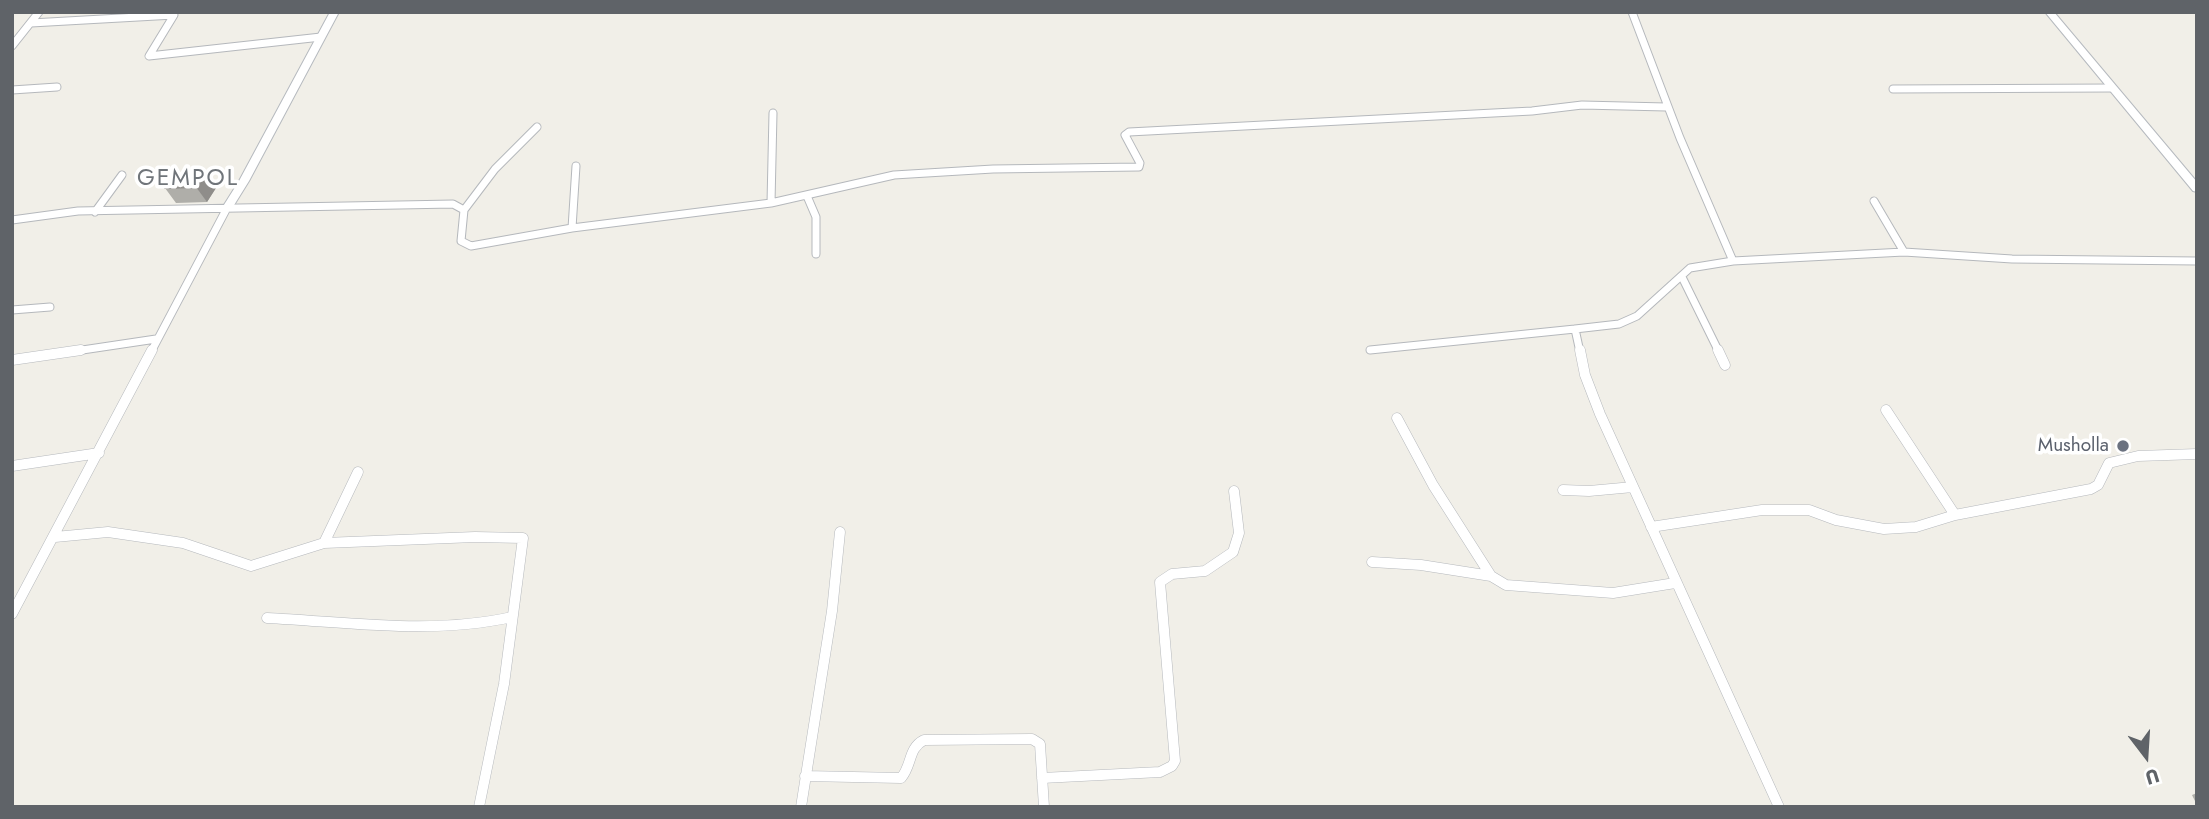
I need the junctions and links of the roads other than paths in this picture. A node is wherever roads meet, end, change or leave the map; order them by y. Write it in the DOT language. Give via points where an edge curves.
graph roads {
  1 [pos="39,12"];
  2 [pos="334,12"];
  3 [pos="1632,12"];
  4 [pos="2049,12"];
  5 [pos="31,23"];
  6 [pos="321,37"];
  7 [pos="12,46"];
  8 [pos="57,87"];
  9 [pos="2112,88"];
  10 [pos="1893,89"];
  11 [pos="12,90"];
  12 [pos="1666,107"];
  13 [pos="773,113"];
  14 [pos="537,127"];
  15 [pos="576,166"];
  16 [pos="122,175"];
  17 [pos="2197,189"];
  18 [pos="807,196"];
  19 [pos="1874,201"];
  20 [pos="771,203"];
  21 [pos="227,208"];
  22 [pos="464,210"];
  23 [pos="95,212"];
  24 [pos="12,220"];
  25 [pos="572,228"];
  26 [pos="1904,252"];
  27 [pos="816,254"];
  28 [pos="1734,261"];
  29 [pos="2197,261"];
  30 [pos="1682,277"];
  31 [pos="51,307"];
  32 [pos="12,310"];
  33 [pos="1575,329"];
  34 [pos="156,339"];
  35 [pos="1370,350"];
  36 [pos="12,360"];
  37 [pos="1725,365"];
  38 [pos="1886,410"];
  39 [pos="1397,418"];
  40 [pos="99,453"];
  41 [pos="2197,454"];
  42 [pos="12,466"];
  43 [pos="358,472"];
  44 [pos="1633,486"];
  45 [pos="1563,490"];
  46 [pos="1234,491"];
  47 [pos="1955,515"];
  48 [pos="1651,527"];
  49 [pos="840,532"];
  50 [pos="55,537"];
  51 [pos="324,543"];
  52 [pos="1372,562"];
  53 [pos="1491,576"];
  54 [pos="1675,583"];
  55 [pos="27,587"];
  56 [pos="12,590"];
  57 [pos="12,614"];
  58 [pos="512,617"];
  59 [pos="267,618"];
  60 [pos="805,776"];
  61 [pos="1042,778"];
  62 [pos="479,807"];
  63 [pos="801,807"];
  64 [pos="1044,807"];
  65 [pos="1779,807"];
  1 -- 5 [label="street"];
  2 -- 6 [label="street"];
  3 -- 12 [label="street"];
  4 -- 9 [label="street"];
  5 -- 6 [label="street" via="172,13 149,57"];
  5 -- 7 [label="street"];
  6 -- 21 [label="street"];
  8 -- 11 [label="street"];
  9 -- 10 [label="street"];
  9 -- 17 [label="street"];
  12 -- 18 [label="street" via="1582,104 1532,111 1129,132 1125,135 1139,167 894,175"];
  12 -- 28 [label="street"];
  13 -- 20 [label="street"];
  14 -- 22 [label="street" via="495,169"];
  15 -- 25 [label="street"];
  16 -- 23 [label="street"];
  18 -- 20 [label="street"];
  18 -- 27 [label="street" via="818,224"];
  19 -- 26 [label="street"];
  20 -- 25 [label="street"];
  21 -- 22 [label="street" via="453,204"];
  21 -- 23 [label="street"];
  21 -- 34 [label="street"];
  22 -- 25 [label="street" via="461,241 471,246"];
  23 -- 24 [label="street"];
  26 -- 28 [label="street"];
  26 -- 29 [label="street" via="2012,259"];
  28 -- 30 [label="street" via="1690,268"];
  30 -- 33 [label="street" via="1637,316 1619,324"];
  30 -- 37 [label="street"];
  31 -- 32 [label="street"];
  33 -- 35 [label="street"];
  33 -- 44 [label="street" via="1585,375"];
  34 -- 36 [label="street"];
  34 -- 40 [label="street"];
  38 -- 47 [label="street"];
  39 -- 53 [label="street"];
  40 -- 42 [label="street"];
  40 -- 50 [label="street"];
  41 -- 47 [label="street" via="2138,456 2109,463 2091,489"];
  43 -- 51 [label="street"];
  44 -- 45 [label="street"];
  44 -- 48 [label="street"];
  46 -- 61 [label="street" via="1239,533 1233,552 1205,571 1172,574 1160,582 1172,766 1160,772"];
  47 -- 48 [label="street" via="1916,527 1884,529 1809,510 1762,510"];
  48 -- 54 [label="street"];
  49 -- 60 [label="street"];
  50 -- 51 [label="street" via="108,533 183,543 251,566"];
  50 -- 55 [label="street"];
  51 -- 58 [label="street" via="523,538"];
  52 -- 53 [label="street"];
  53 -- 54 [label="street" via="1522,588 1613,593"];
  54 -- 65 [label="street"];
  55 -- 56 [label="street"];
  55 -- 57 [label="street"];
  58 -- 59 [label="street" via="442,627"];
  58 -- 62 [label="street" via="504,684"];
  60 -- 61 [label="street" via="901,778 909,767 912,748 924,740 1027,738 1040,744"];
  60 -- 63 [label="street"];
  61 -- 64 [label="street"];
}
